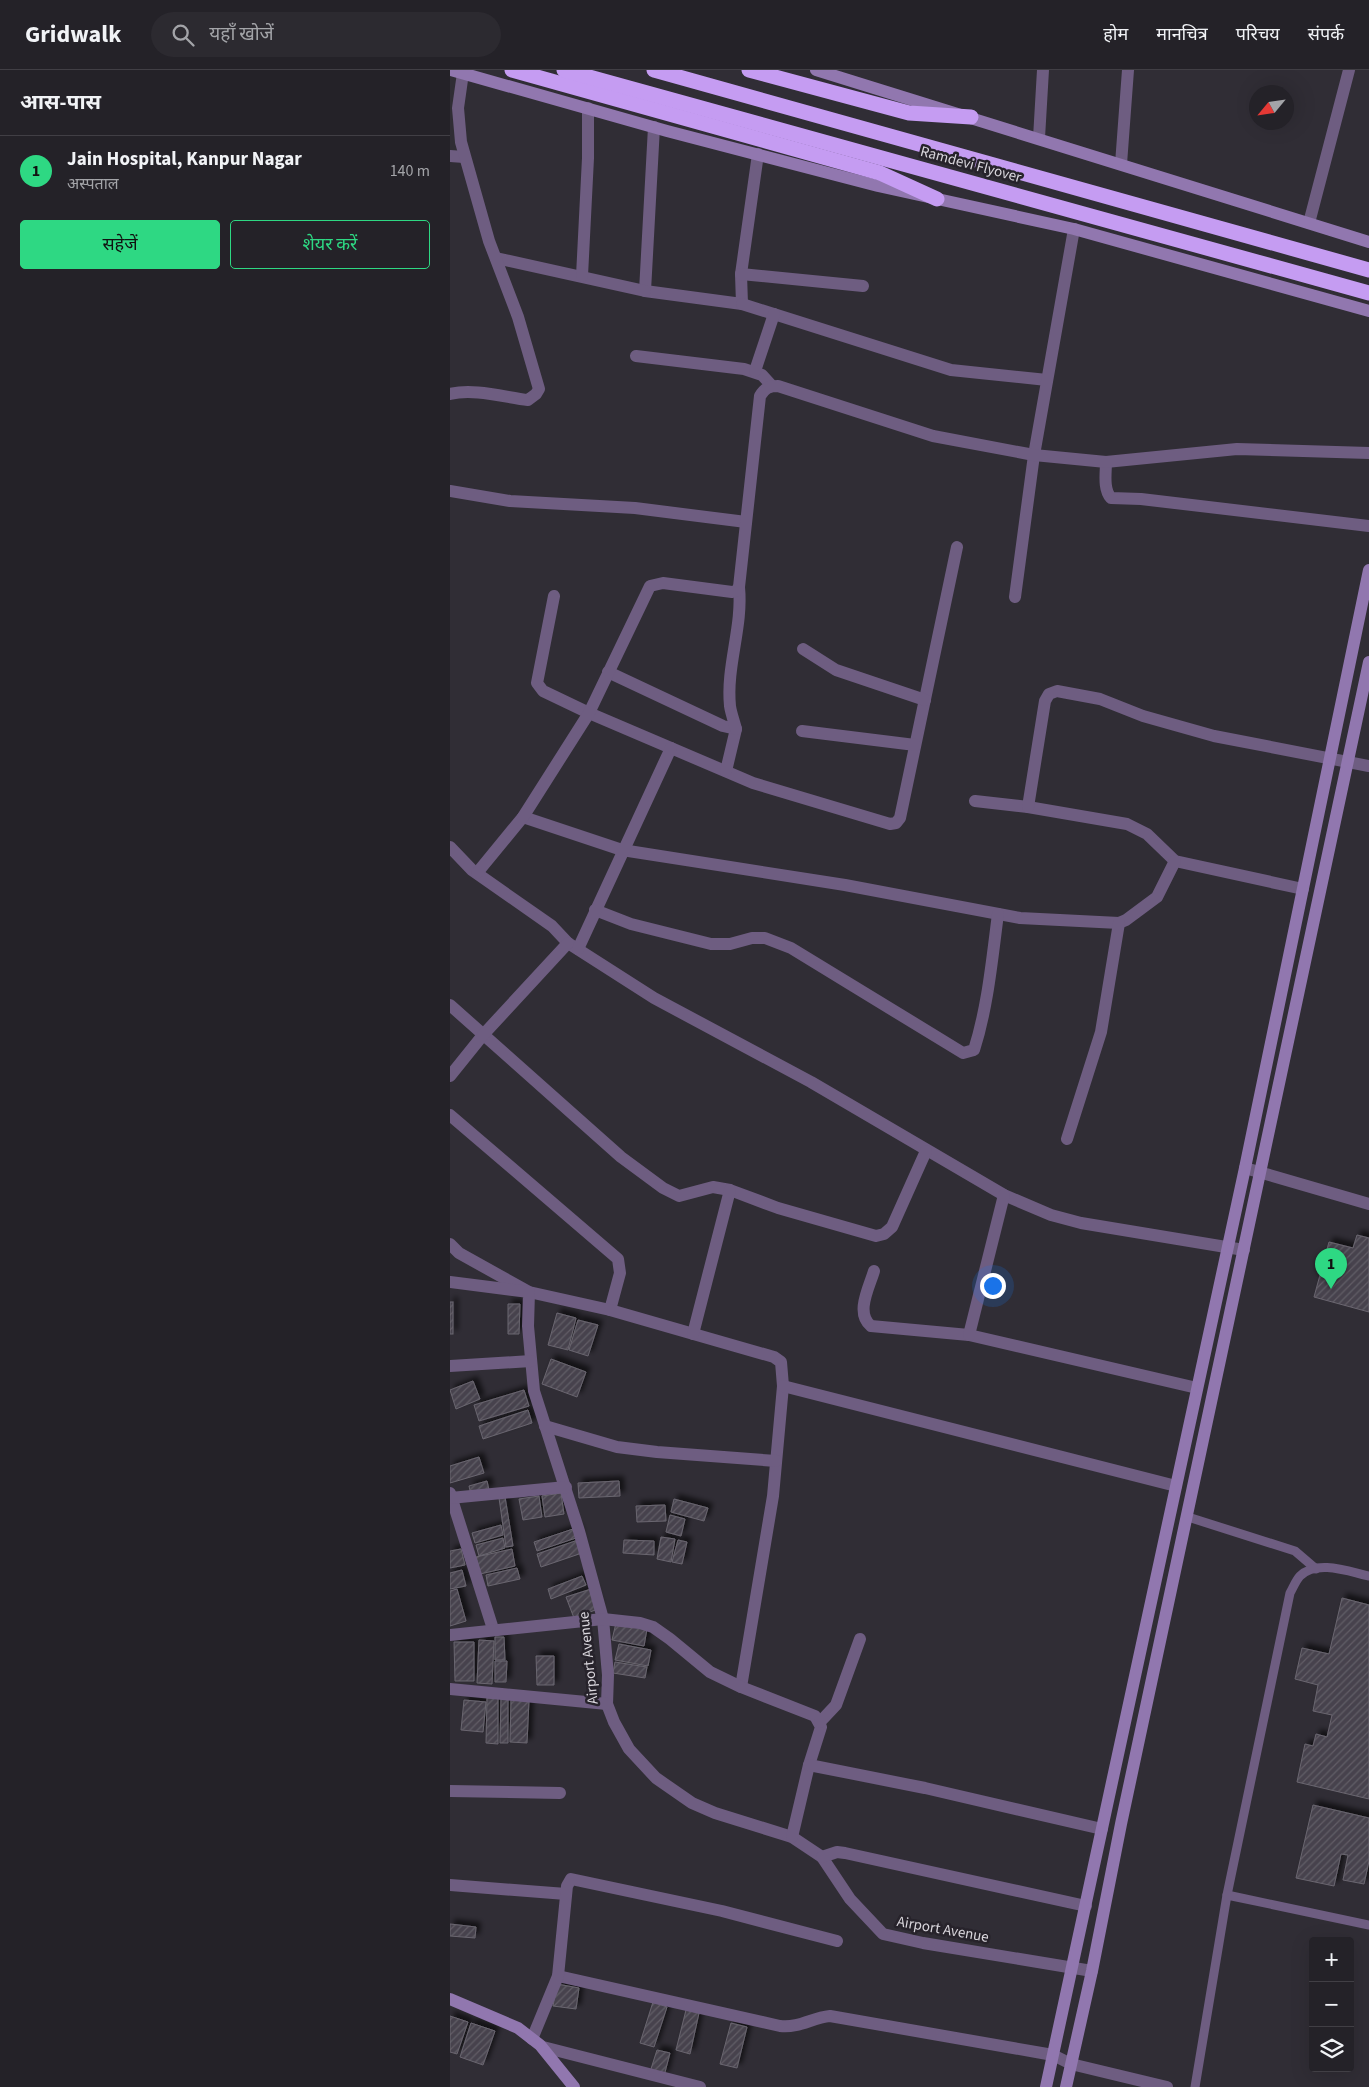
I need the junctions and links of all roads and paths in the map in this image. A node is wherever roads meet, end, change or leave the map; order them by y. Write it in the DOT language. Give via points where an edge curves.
graph roads {
  1 [pos="512,70"];
  2 [pos="564,70"];
  3 [pos="654,70"];
  4 [pos="749,70"];
  5 [pos="816,70"];
  6 [pos="1043,70"];
  7 [pos="1128,70"];
  8 [pos="1349,70"];
  9 [pos="457,72"];
  10 [pos="830,72"];
  11 [pos="588,108"];
  12 [pos="971,117"];
  13 [pos="654,127"];
  14 [pos="1039,138"];
  15 [pos="758,154"];
  16 [pos="450,156"];
  17 [pos="464,157"];
  18 [pos="1121,164"];
  19 [pos="937,199"];
  20 [pos="1309,223"];
  21 [pos="1074,229"];
  22 [pos="1369,242"];
  23 [pos="496,258"];
  24 [pos="1369,270"];
  25 [pos="741,274"];
  26 [pos="582,276"];
  27 [pos="863,286"];
  28 [pos="645,291"];
  29 [pos="1369,293"];
  30 [pos="742,304"];
  31 [pos="1369,311"];
  32 [pos="774,314"];
  33 [pos="636,356"];
  34 [pos="755,371"];
  35 [pos="1047,380"];
  36 [pos="772,386"];
  37 [pos="450,394"];
  38 [pos="1369,453"];
  39 [pos="1034,454"];
  40 [pos="1106,462"];
  41 [pos="450,491"];
  42 [pos="746,522"];
  43 [pos="1369,526"];
  44 [pos="957,547"];
  45 [pos="1369,570"];
  46 [pos="739,587"];
  47 [pos="554,596"];
  48 [pos="1015,597"];
  49 [pos="803,649"];
  50 [pos="1369,662"];
  51 [pos="608,672"];
  52 [pos="925,700"];
  53 [pos="589,713"];
  54 [pos="736,728"];
  55 [pos="802,731"];
  56 [pos="915,745"];
  57 [pos="671,748"];
  58 [pos="1329,760"];
  59 [pos="1348,763"];
  60 [pos="1369,766"];
  61 [pos="726,771"];
  62 [pos="975,801"];
  63 [pos="1028,807"];
  64 [pos="523,817"];
  65 [pos="450,847"];
  66 [pos="622,850"];
  67 [pos="1174,861"];
  68 [pos="477,873"];
  69 [pos="1304,889"];
  70 [pos="595,910"];
  71 [pos="998,914"];
  72 [pos="1120,923"];
  73 [pos="573,946"];
  74 [pos="450,1005"];
  75 [pos="483,1035"];
  76 [pos="450,1076"];
  77 [pos="450,1116"];
  78 [pos="1067,1139"];
  79 [pos="926,1152"];
  80 [pos="1245,1168"];
  81 [pos="1260,1173"];
  82 [pos="730,1190"];
  83 [pos="1004,1196"];
  84 [pos="1369,1204"];
  85 [pos="450,1244"];
  86 [pos="1228,1246"];
  87 [pos="1244,1250"];
  88 [pos="874,1271"];
  89 [pos="450,1282"];
  90 [pos="529,1292"];
  91 [pos="610,1310"];
  92 [pos="693,1334"];
  93 [pos="969,1335"];
  94 [pos="532,1361"];
  95 [pos="450,1366"];
  96 [pos="783,1386"];
  97 [pos="1197,1388"];
  98 [pos="545,1426"];
  99 [pos="776,1461"];
  100 [pos="1176,1486"];
  101 [pos="566,1487"];
  102 [pos="450,1496"];
  103 [pos="1188,1516"];
  104 [pos="1316,1569"];
  105 [pos="1369,1576"];
  106 [pos="603,1619"];
  107 [pos="493,1629"];
  108 [pos="450,1635"];
  109 [pos="860,1639"];
  110 [pos="741,1687"];
  111 [pos="450,1689"];
  112 [pos="607,1704"];
  113 [pos="820,1722"];
  114 [pos="808,1765"];
  115 [pos="450,1791"];
  116 [pos="560,1793"];
  117 [pos="1102,1829"];
  118 [pos="792,1837"];
  119 [pos="822,1857"];
  120 [pos="450,1886"];
  121 [pos="566,1894"];
  122 [pos="1227,1895"];
  123 [pos="1086,1906"];
  124 [pos="1369,1925"];
  125 [pos="837,1942"];
  126 [pos="1072,1967"];
  127 [pos="1092,1971"];
  128 [pos="558,1976"];
  129 [pos="450,2000"];
  130 [pos="538,2043"];
  131 [pos="1053,2054"];
  132 [pos="1071,2064"];
  133 [pos="574,2087"];
  134 [pos="700,2087"];
  135 [pos="1046,2087"];
  136 [pos="1066,2087"];
  137 [pos="1167,2087"];
  138 [pos="1195,2087"];
  1 -- 19 [label="highway" via="880,173"];
  2 -- 29 [label="highway, Ramdevi Flyover"];
  3 -- 24 [label="highway, Ramdevi Flyover"];
  4 -- 12 [label="highway" via="909,114"];
  5 -- 10 [label="main road"];
  6 -- 14 [label="street"];
  7 -- 18 [label="street"];
  8 -- 20 [label="street"];
  9 -- 11 [label="main road"];
  9 -- 17 [label="street"];
  10 -- 12 [label="main road"];
  11 -- 13 [label="main road"];
  11 -- 26 [label="street"];
  12 -- 14 [label="main road"];
  13 -- 15 [label="main road"];
  13 -- 28 [label="street"];
  14 -- 18 [label="main road"];
  15 -- 19 [label="main road"];
  15 -- 25 [label="street"];
  16 -- 17 [label="street"];
  17 -- 23 [label="street"];
  18 -- 20 [label="main road"];
  19 -- 21 [label="main road"];
  20 -- 22 [label="main road"];
  21 -- 31 [label="main road"];
  21 -- 35 [label="street"];
  23 -- 26 [label="street"];
  23 -- 37 [label="street" via="539,388 528,400 477,393"];
  25 -- 27 [label="street"];
  25 -- 30 [label="street"];
  26 -- 28 [label="street"];
  28 -- 30 [label="street"];
  30 -- 32 [label="street"];
  32 -- 34 [label="street"];
  32 -- 35 [label="street" via="951,370"];
  33 -- 34 [label="street"];
  34 -- 36 [label="street"];
  35 -- 39 [label="street"];
  36 -- 39 [label="street" via="933,436"];
  36 -- 42 [label="street" via="760,396"];
  38 -- 40 [label="street" via="1237,449"];
  39 -- 40 [label="street"];
  39 -- 48 [label="street"];
  40 -- 43 [label="street" via="1106,485 1111,498"];
  41 -- 42 [label="street" via="510,501 635,508"];
  42 -- 46 [label="street"];
  44 -- 52 [label="street"];
  45 -- 58 [label="main road"];
  46 -- 51 [label="street" via="732,592 663,583 650,586"];
  46 -- 54 [label="street" via="730,706"];
  47 -- 53 [label="street" via="537,683 543,692"];
  49 -- 52 [label="street" via="836,670"];
  50 -- 59 [label="main road"];
  51 -- 53 [label="street"];
  51 -- 54 [label="street" via="723,726"];
  52 -- 56 [label="street"];
  53 -- 57 [label="street"];
  53 -- 64 [label="street"];
  54 -- 61 [label="street"];
  55 -- 56 [label="street"];
  56 -- 61 [label="street" via="900,818 890,824 753,783"];
  57 -- 61 [label="street"];
  57 -- 66 [label="street"];
  58 -- 59 [label="street"];
  58 -- 63 [label="street" via="1214,736 1143,716 1100,699 1057,691 1049,694 1045,701"];
  58 -- 69 [label="main road"];
  59 -- 60 [label="street"];
  59 -- 81 [label="main road"];
  62 -- 63 [label="street"];
  63 -- 67 [label="street" via="1127,824 1147,834"];
  64 -- 66 [label="street"];
  64 -- 68 [label="street"];
  65 -- 68 [label="street"];
  66 -- 70 [label="street"];
  66 -- 71 [label="street" via="845,885"];
  67 -- 69 [label="street"];
  67 -- 72 [label="street" via="1156,897"];
  68 -- 73 [label="street" via="552,926"];
  69 -- 80 [label="main road"];
  70 -- 71 [label="street" via="631,924 711,944 765,938 782,944 963,1053 974,1050 977,1041"];
  70 -- 73 [label="street"];
  71 -- 72 [label="street"];
  72 -- 78 [label="street" via="1101,1032"];
  73 -- 75 [label="street"];
  73 -- 79 [label="street" via="654,998 811,1082"];
  74 -- 75 [label="street"];
  75 -- 76 [label="street"];
  75 -- 82 [label="street" via="621,1157 663,1188 679,1196 713,1187"];
  77 -- 91 [label="street" via="618,1259 620,1272"];
  79 -- 82 [label="street" via="892,1227 876,1236 778,1208"];
  79 -- 83 [label="street"];
  80 -- 81 [label="street"];
  80 -- 86 [label="main road"];
  81 -- 84 [label="street"];
  81 -- 87 [label="main road"];
  82 -- 92 [label="street"];
  83 -- 86 [label="street" via="1081,1223"];
  83 -- 93 [label="street"];
  85 -- 90 [label="street" via="459,1253"];
  86 -- 87 [label="street"];
  86 -- 97 [label="main road"];
  87 -- 103 [label="main road"];
  88 -- 93 [label="street" via="862,1311 865,1322 871,1326"];
  89 -- 90 [label="street"];
  90 -- 91 [label="street"];
  90 -- 94 [label="street, Airport Avenue"];
  91 -- 92 [label="street"];
  92 -- 96 [label="street" via="774,1357 781,1362"];
  93 -- 97 [label="street"];
  94 -- 95 [label="street"];
  94 -- 98 [label="street, Airport Avenue" via="534,1391"];
  96 -- 99 [label="street"];
  96 -- 100 [label="street"];
  97 -- 100 [label="main road"];
  98 -- 99 [label="street" via="617,1447"];
  98 -- 101 [label="street, Airport Avenue"];
  99 -- 110 [label="street"];
  100 -- 117 [label="main road"];
  101 -- 102 [label="street"];
  101 -- 106 [label="street, Airport Avenue"];
  102 -- 107 [label="street"];
  103 -- 104 [label="lane" via="1295,1551"];
  103 -- 127 [label="main road"];
  104 -- 105 [label="lane" via="1334,1568"];
  104 -- 122 [label="lane" via="1301,1575 1290,1593"];
  106 -- 107 [label="street"];
  106 -- 110 [label="street" via="653,1627 710,1672"];
  106 -- 112 [label="street, Airport Avenue"];
  107 -- 108 [label="street"];
  109 -- 113 [label="street" via="836,1705"];
  110 -- 113 [label="street" via="814,1716"];
  111 -- 112 [label="street"];
  112 -- 118 [label="street, Airport Avenue" via="629,1749 656,1778 692,1803 715,1814"];
  113 -- 114 [label="street" via="822,1726"];
  114 -- 117 [label="street"];
  114 -- 118 [label="street"];
  115 -- 116 [label="street"];
  117 -- 123 [label="main road"];
  118 -- 119 [label="street, Airport Avenue"];
  119 -- 123 [label="street" via="846,1853"];
  119 -- 126 [label="street, Airport Avenue" via="850,1899 883,1934"];
  120 -- 121 [label="street"];
  121 -- 125 [label="street" via="571,1879 722,1911"];
  121 -- 128 [label="street"];
  122 -- 124 [label="lane"];
  122 -- 138 [label="lane"];
  123 -- 126 [label="main road"];
  126 -- 127 [label="street, Airport Avenue"];
  126 -- 131 [label="main road"];
  127 -- 132 [label="main road"];
  128 -- 130 [label="street"];
  128 -- 131 [label="street" via="780,2026 792,2027 830,2016"];
  129 -- 130 [label="main road" via="518,2028"];
  130 -- 133 [label="main road"];
  130 -- 134 [label="street"];
  131 -- 132 [label="street"];
  131 -- 135 [label="main road"];
  132 -- 136 [label="main road"];
  132 -- 137 [label="street"];
}
